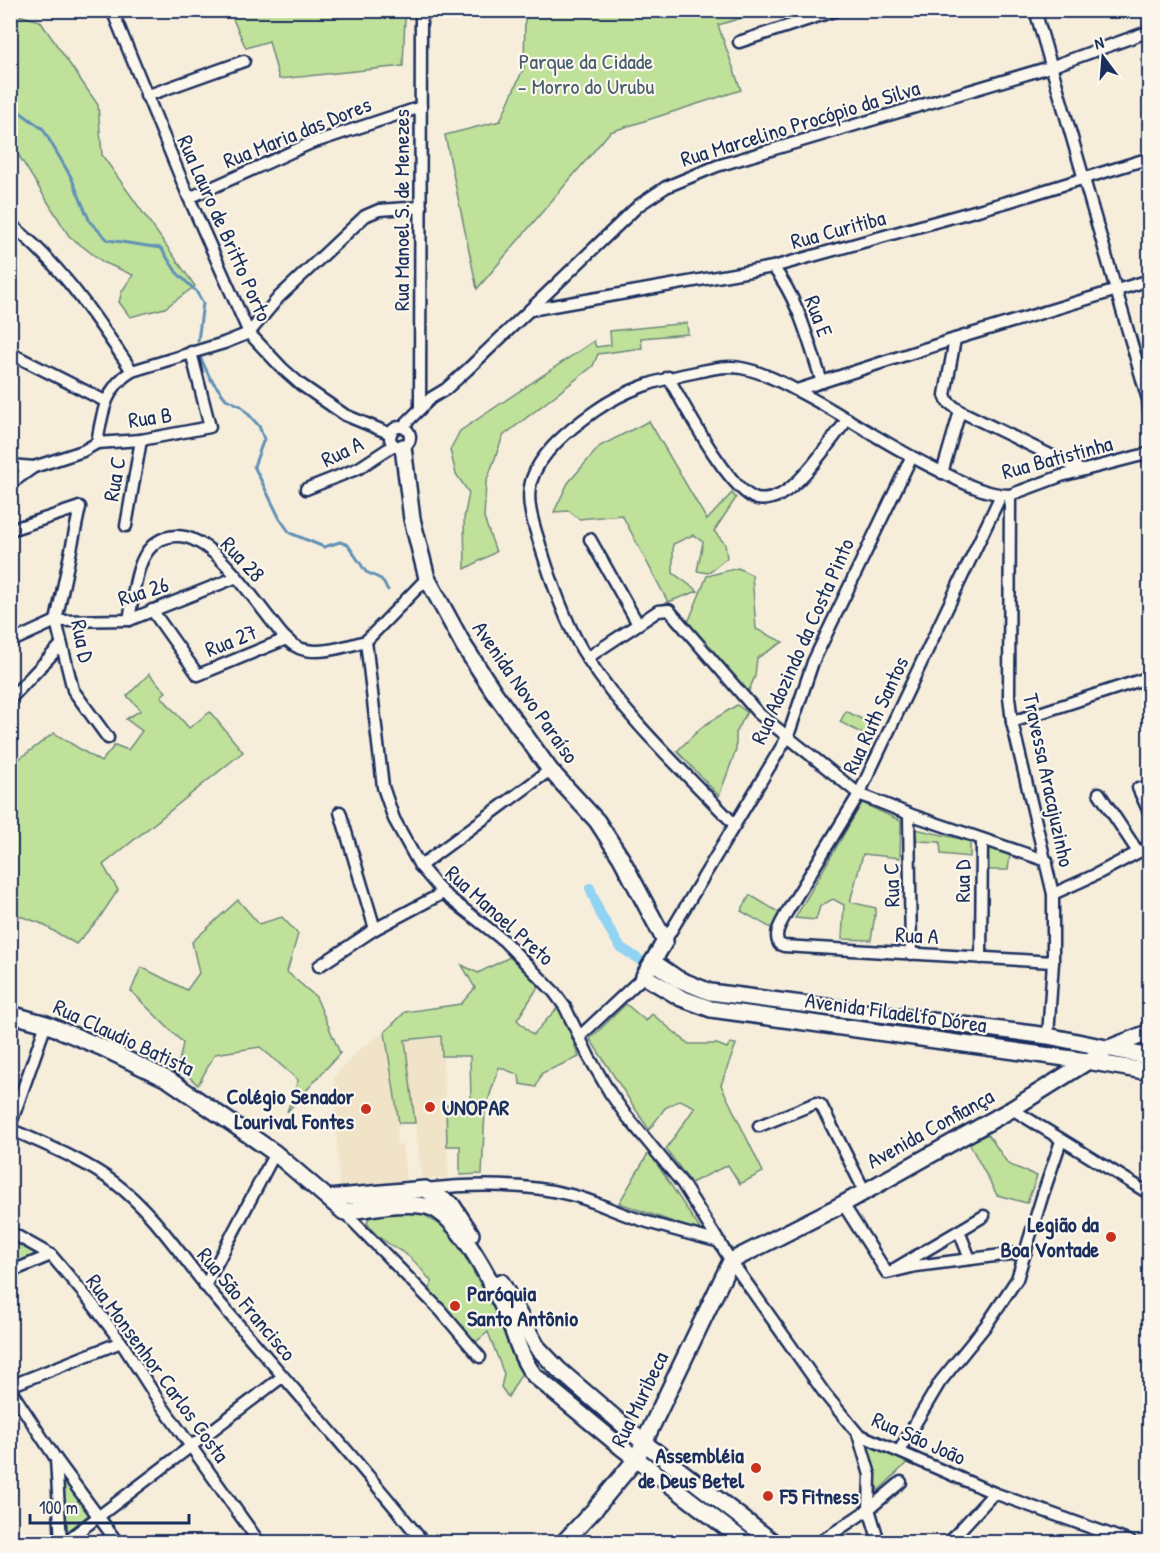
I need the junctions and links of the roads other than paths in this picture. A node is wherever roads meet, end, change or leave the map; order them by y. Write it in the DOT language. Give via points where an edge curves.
graph roads {
  1 [pos="112,10"];
  2 [pos="421,10"];
  3 [pos="837,10"];
  4 [pos="1035,10"];
  5 [pos="1149,31"];
  6 [pos="739,42"];
  7 [pos="244,60"];
  8 [pos="1050,67"];
  9 [pos="146,96"];
  10 [pos="421,107"];
  11 [pos="1149,158"];
  12 [pos="1083,179"];
  13 [pos="189,198"];
  14 [pos="421,207"];
  15 [pos="10,224"];
  16 [pos="773,267"];
  17 [pos="1149,280"];
  18 [pos="1115,291"];
  19 [pos="530,310"];
  20 [pos="249,333"];
  21 [pos="955,339"];
  22 [pos="191,352"];
  23 [pos="10,353"];
  24 [pos="132,371"];
  25 [pos="668,377"];
  26 [pos="822,382"];
  27 [pos="797,390"];
  28 [pos="1148,399"];
  29 [pos="105,401"];
  30 [pos="420,409"];
  31 [pos="960,411"];
  32 [pos="848,419"];
  33 [pos="1149,422"];
  34 [pos="402,427"];
  35 [pos="141,440"];
  36 [pos="396,442"];
  37 [pos="97,443"];
  38 [pos="1149,453"];
  39 [pos="911,458"];
  40 [pos="10,465"];
  41 [pos="34,467"];
  42 [pos="1081,470"];
  43 [pos="942,473"];
  44 [pos="10,484"];
  45 [pos="306,489"];
  46 [pos="1006,495"];
  47 [pos="126,526"];
  48 [pos="10,530"];
  49 [pos="590,539"];
  50 [pos="237,578"];
  51 [pos="427,578"];
  52 [pos="152,610"];
  53 [pos="129,620"];
  54 [pos="56,621"];
  55 [pos="638,624"];
  56 [pos="286,639"];
  57 [pos="366,640"];
  58 [pos="10,642"];
  59 [pos="61,645"];
  60 [pos="587,658"];
  61 [pos="1149,677"];
  62 [pos="10,699"];
  63 [pos="1012,722"];
  64 [pos="788,736"];
  65 [pos="108,738"];
  66 [pos="550,770"];
  67 [pos="1138,788"];
  68 [pos="1099,793"];
  69 [pos="860,794"];
  70 [pos="340,812"];
  71 [pos="909,814"];
  72 [pos="1149,814"];
  73 [pos="735,825"];
  74 [pos="982,839"];
  75 [pos="1149,846"];
  76 [pos="1138,852"];
  77 [pos="1047,861"];
  78 [pos="420,866"];
  79 [pos="443,894"];
  80 [pos="1053,894"];
  81 [pos="375,929"];
  82 [pos="665,941"];
  83 [pos="779,944"];
  84 [pos="911,954"];
  85 [pos="981,958"];
  86 [pos="1053,962"];
  87 [pos="319,966"];
  88 [pos="649,969"];
  89 [pos="10,1014"];
  90 [pos="46,1024"];
  91 [pos="1149,1032"];
  92 [pos="1048,1036"];
  93 [pos="579,1037"];
  94 [pos="1107,1049"];
  95 [pos="1149,1057"];
  96 [pos="1088,1061"];
  97 [pos="1149,1072"];
  98 [pos="1012,1109"];
  99 [pos="759,1126"];
  100 [pos="10,1128"];
  101 [pos="1061,1141"];
  102 [pos="275,1153"];
  103 [pos="425,1189"];
  104 [pos="864,1190"];
  105 [pos="1149,1194"];
  106 [pos="328,1198"];
  107 [pos="843,1204"];
  108 [pos="344,1212"];
  109 [pos="984,1216"];
  110 [pos="959,1231"];
  111 [pos="10,1232"];
  112 [pos="720,1242"];
  113 [pos="1026,1252"];
  114 [pos="51,1255"];
  115 [pos="970,1259"];
  116 [pos="731,1261"];
  117 [pos="10,1272"];
  118 [pos="887,1273"];
  119 [pos="205,1286"];
  120 [pos="121,1342"];
  121 [pos="480,1357"];
  122 [pos="282,1377"];
  123 [pos="10,1387"];
  124 [pos="858,1434"];
  125 [pos="643,1442"];
  126 [pos="192,1448"];
  127 [pos="899,1451"];
  128 [pos="56,1459"];
  129 [pos="636,1459"];
  130 [pos="901,1482"];
  131 [pos="994,1492"];
  132 [pos="869,1509"];
  133 [pos="99,1516"];
  134 [pos="63,1542"];
  135 [pos="117,1542"];
  136 [pos="259,1542"];
  137 [pos="423,1542"];
  138 [pos="565,1542"];
  139 [pos="745,1542"];
  140 [pos="773,1542"];
  141 [pos="820,1542"];
  142 [pos="879,1542"];
  143 [pos="949,1542"];
  144 [pos="1131,1542"];
  1 -- 9 [label="street, Rua Lauro de Britto Porto"];
  2 -- 10 [label="street, Rua Manoel S. de Menezes"];
  3 -- 6 [label="street"];
  4 -- 8 [label="street"];
  5 -- 8 [label="street, Rua Marcelino Procópio da Silva"];
  7 -- 9 [label="street"];
  8 -- 12 [label="street"];
  8 -- 19 [label="street, Rua Marcelino Procópio da Silva" via="685,178 639,206"];
  9 -- 13 [label="street, Rua Lauro de Britto Porto"];
  10 -- 13 [label="street, Rua Maria das Dores" via="309,144"];
  10 -- 14 [label="street, Rua Manoel S. de Menezes"];
  11 -- 12 [label="street, Rua Curitiba"];
  12 -- 16 [label="street, Rua Curitiba"];
  12 -- 18 [label="street"];
  13 -- 20 [label="street, Rua Lauro de Britto Porto"];
  14 -- 20 [label="street" via="379,210 365,216 279,297"];
  14 -- 30 [label="street, Rua Manoel S. de Menezes"];
  15 -- 24 [label="street" via="76,289"];
  16 -- 19 [label="street, Rua Curitiba"];
  16 -- 26 [label="street, Rua E" via="797,308"];
  17 -- 18 [label="street"];
  18 -- 21 [label="street"];
  18 -- 28 [label="street"];
  19 -- 30 [label="street, Rua Marcelino Procópio da Silva"];
  20 -- 22 [label="street"];
  20 -- 36 [label="street, Rua Lauro de Britto Porto" via="300,384 345,415"];
  21 -- 26 [label="street"];
  21 -- 31 [label="street" via="945,395"];
  22 -- 24 [label="street"];
  22 -- 35 [label="street, Rua B" via="210,427"];
  23 -- 29 [label="street"];
  24 -- 29 [label="street"];
  25 -- 27 [label="street, Rua Batistinha" via="733,367"];
  25 -- 32 [label="street" via="722,466 743,490 756,498 773,497 793,485"];
  25 -- 60 [label="street, Rua Batistinha" via="637,387 588,416 551,449 531,480 531,512 545,561"];
  26 -- 27 [label="street"];
  27 -- 32 [label="street, Rua Batistinha"];
  28 -- 33 [label="street"];
  29 -- 37 [label="street"];
  30 -- 34 [label="street, Rua Marcelino Procópio da Silva"];
  31 -- 42 [label="street"];
  31 -- 43 [label="street"];
  32 -- 39 [label="street, Rua Batistinha"];
  34 -- 36 [label="street, Rua A" via="396,428"];
  34 -- 36 [label="street" via="411,437 409,443"];
  35 -- 37 [label="street, Rua B"];
  35 -- 47 [label="street, Rua C"];
  36 -- 45 [label="street, Rua A" via="359,468"];
  36 -- 51 [label="street, Avenida Novo Paraíso"];
  37 -- 41 [label="street"];
  38 -- 42 [label="street, Rua Batistinha"];
  39 -- 43 [label="street, Rua Batistinha"];
  39 -- 64 [label="street, Rua Adozindo da Costa Pinto" via="813,662"];
  40 -- 41 [label="street"];
  41 -- 44 [label="street"];
  42 -- 46 [label="street, Rua Batistinha"];
  43 -- 46 [label="street, Rua Batistinha"];
  46 -- 63 [label="street, Travessa Aracajuzinho"];
  46 -- 69 [label="street, Rua Ruth Santos"];
  48 -- 54 [label="street, Rua D" via="80,507"];
  49 -- 55 [label="street"];
  50 -- 52 [label="street, Rua 26"];
  50 -- 53 [label="street, Rua 28" via="198,542 168,537 152,545 145,554"];
  50 -- 56 [label="street, Rua 28"];
  51 -- 57 [label="street"];
  51 -- 66 [label="street, Avenida Novo Paraíso" via="464,646"];
  52 -- 53 [label="street, Rua 26"];
  52 -- 56 [label="street, Rua 27" via="198,675"];
  53 -- 54 [label="street, Rua 26"];
  54 -- 58 [label="street"];
  54 -- 59 [label="street, Rua D"];
  55 -- 60 [label="street"];
  55 -- 64 [label="street" via="661,610 674,613 748,702"];
  56 -- 57 [label="street, Rua 28" via="300,648 321,651"];
  57 -- 78 [label="street, Rua Manoel Preto" via="383,787 394,819"];
  59 -- 62 [label="street"];
  59 -- 65 [label="street, Rua D" via="73,690"];
  60 -- 73 [label="street, Rua Batistinha" via="649,735"];
  61 -- 63 [label="street"];
  63 -- 77 [label="street, Travessa Aracajuzinho"];
  64 -- 69 [label="street"];
  64 -- 73 [label="street, Rua Adozindo da Costa Pinto"];
  66 -- 78 [label="street"];
  66 -- 82 [label="street, Avenida Novo Paraíso" via="597,821"];
  67 -- 72 [label="street"];
  68 -- 76 [label="street"];
  69 -- 71 [label="street"];
  69 -- 83 [label="street, Rua Ruth Santos" via="787,912 777,935"];
  70 -- 81 [label="street"];
  71 -- 74 [label="street"];
  71 -- 84 [label="street, Rua C"];
  73 -- 82 [label="street, Rua Adozindo da Costa Pinto"];
  74 -- 77 [label="street"];
  74 -- 85 [label="street, Rua D"];
  75 -- 76 [label="street"];
  76 -- 80 [label="street"];
  77 -- 80 [label="street, Travessa Aracajuzinho"];
  78 -- 79 [label="street, Rua Manoel Preto"];
  79 -- 81 [label="street"];
  79 -- 93 [label="street, Rua Manoel Preto" via="532,968 565,1007"];
  80 -- 86 [label="street, Travessa Aracajuzinho"];
  81 -- 87 [label="street"];
  82 -- 88 [label="street, Rua Adozindo da Costa Pinto"];
  83 -- 84 [label="street, Rua A"];
  84 -- 85 [label="street, Rua A"];
  85 -- 86 [label="street, Rua A"];
  86 -- 92 [label="street, Travessa Aracajuzinho"];
  88 -- 92 [label="street, Avenida Filadelfo Dórea" via="710,992"];
  88 -- 93 [label="street"];
  88 -- 96 [label="street, Avenida Filadelfo Dórea" via="681,998 711,1009"];
  89 -- 90 [label="street, Rua Claudio Batista"];
  90 -- 100 [label="street"];
  90 -- 102 [label="street, Rua Claudio Batista" via="169,1080"];
  91 -- 94 [label="street, Avenida Confiança"];
  92 -- 94 [label="street, Avenida Filadelfo Dórea"];
  93 -- 112 [label="street, Rua Manoel Preto" via="606,1087 682,1183"];
  94 -- 95 [label="street, Avenida Filadelfo Dórea"];
  94 -- 96 [label="street, Avenida Confiança"];
  96 -- 97 [label="street, Avenida Filadelfo Dórea"];
  96 -- 98 [label="street, Avenida Confiança"];
  98 -- 101 [label="street"];
  98 -- 104 [label="street, Avenida Confiança"];
  99 -- 104 [label="street" via="816,1103 821,1105"];
  100 -- 119 [label="street, Rua São Francisco" via="74,1158 117,1185 152,1218"];
  101 -- 105 [label="street"];
  101 -- 113 [label="street"];
  102 -- 106 [label="street, Rua Claudio Batista"];
  102 -- 119 [label="street"];
  103 -- 106 [label="street"];
  103 -- 112 [label="street" via="503,1186 553,1191"];
  103 -- 125 [label="street" via="448,1202 458,1214 546,1358"];
  104 -- 107 [label="street, Avenida Confiança"];
  106 -- 108 [label="street, Rua Claudio Batista"];
  107 -- 116 [label="street, Avenida Confiança"];
  107 -- 118 [label="street"];
  108 -- 121 [label="street"];
  108 -- 129 [label="street" via="402,1205 427,1206 442,1214 459,1232 485,1274 530,1370"];
  109 -- 110 [label="street"];
  110 -- 115 [label="street"];
  110 -- 118 [label="street"];
  111 -- 114 [label="street, Rua Monsenhor Carlos Costa"];
  112 -- 116 [label="street, Rua Manoel Preto"];
  113 -- 115 [label="street"];
  113 -- 127 [label="street" via="1006,1298 944,1376"];
  114 -- 117 [label="street"];
  114 -- 120 [label="street, Rua Monsenhor Carlos Costa"];
  115 -- 118 [label="street"];
  116 -- 124 [label="street, Rua São João"];
  116 -- 125 [label="street, Rua Muribeca"];
  119 -- 122 [label="street, Rua São Francisco"];
  120 -- 123 [label="street"];
  120 -- 126 [label="street, Rua Monsenhor Carlos Costa"];
  122 -- 126 [label="street"];
  122 -- 137 [label="street, Rua São Francisco"];
  123 -- 128 [label="street"];
  124 -- 127 [label="street, Rua São João"];
  124 -- 132 [label="street" via="870,1475"];
  125 -- 129 [label="street, Rua Muribeca"];
  125 -- 140 [label="street"];
  126 -- 133 [label="street"];
  126 -- 136 [label="street, Rua Monsenhor Carlos Costa"];
  127 -- 131 [label="street, Rua São João"];
  128 -- 133 [label="street"];
  128 -- 134 [label="street"];
  129 -- 138 [label="street, Rua Muribeca"];
  129 -- 139 [label="street"];
  130 -- 132 [label="street"];
  131 -- 143 [label="street"];
  131 -- 144 [label="street, Rua São João"];
  132 -- 141 [label="street"];
  132 -- 142 [label="street"];
  133 -- 134 [label="street"];
  133 -- 135 [label="street"];
}
